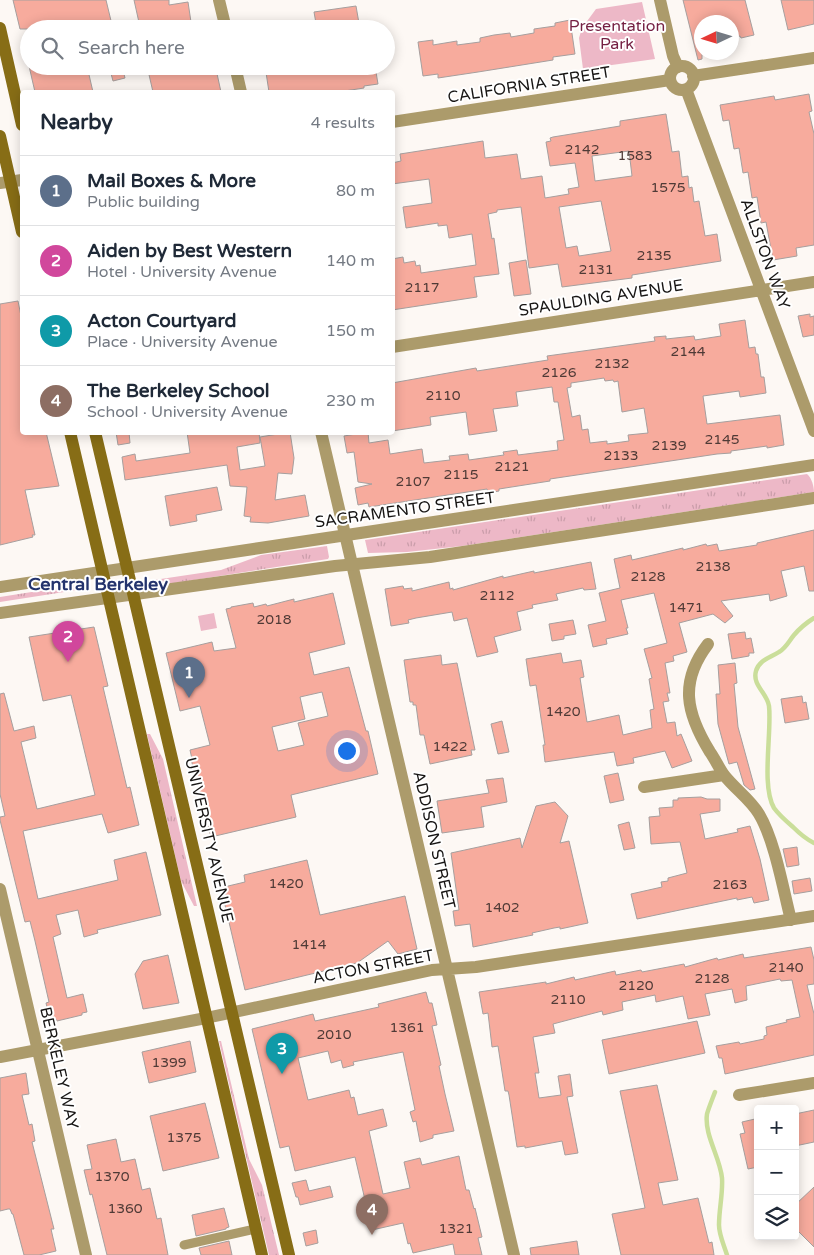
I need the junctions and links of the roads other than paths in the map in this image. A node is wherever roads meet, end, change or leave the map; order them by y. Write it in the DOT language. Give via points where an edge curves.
graph roads {
  1 [pos="220,0"];
  2 [pos="660,0"];
  3 [pos="224,20"];
  4 [pos="0,28"];
  5 [pos="814,58"];
  6 [pos="678,67"];
  7 [pos="237,75"];
  8 [pos="693,76"];
  9 [pos="670,80"];
  10 [pos="686,89"];
  11 [pos="241,90"];
  12 [pos="20,116"];
  13 [pos="395,122"];
  14 [pos="0,136"];
  15 [pos="11,182"];
  16 [pos="20,223"];
  17 [pos="814,282"];
  18 [pos="761,290"];
  19 [pos="395,347"];
  20 [pos="814,431"];
  21 [pos="71,435"];
  22 [pos="96,435"];
  23 [pos="322,435"];
  24 [pos="814,465"];
  25 [pos="814,498"];
  26 [pos="344,534"];
  27 [pos="352,564"];
  28 [pos="128,567"];
  29 [pos="102,572"];
  30 [pos="0,587"];
  31 [pos="134,595"];
  32 [pos="108,598"];
  33 [pos="0,613"];
  34 [pos="708,644"];
  35 [pos="724,775"];
  36 [pos="644,787"];
  37 [pos="0,889"];
  38 [pos="814,916"];
  39 [pos="791,920"];
  40 [pos="447,970"];
  41 [pos="232,1012"];
  42 [pos="206,1018"];
  43 [pos="38,1050"];
  44 [pos="0,1057"];
  45 [pos="814,1083"];
  46 [pos="739,1095"];
  47 [pos="255,1229"];
  48 [pos="184,1245"];
  49 [pos="86,1255"];
  50 [pos="262,1255"];
  51 [pos="289,1255"];
  52 [pos="514,1255"];
  1 -- 3 [label="street"];
  2 -- 6 [label="street"];
  4 -- 12 [label="main road"];
  5 -- 8 [label="street"];
  6 -- 8 [label="street" via="688,68"];
  6 -- 9 [label="street"];
  7 -- 11 [label="street"];
  8 -- 10 [label="street" via="692,84"];
  9 -- 10 [label="street" via="676,89"];
  9 -- 13 [label="street, CALIFORNIA STREET"];
  10 -- 18 [label="street, ALLSTON WAY"];
  14 -- 15 [label="main road"];
  15 -- 16 [label="main road"];
  17 -- 18 [label="street, SPAULDING AVENUE"];
  18 -- 19 [label="street, SPAULDING AVENUE"];
  18 -- 20 [label="street, ALLSTON WAY"];
  21 -- 29 [label="main road"];
  22 -- 28 [label="main road, UNIVERSITY AVENUE"];
  23 -- 26 [label="street, ADDISON STREET"];
  24 -- 26 [label="street, SACRAMENTO STREET"];
  25 -- 27 [label="street" via="430,556"];
  26 -- 27 [label="street, ADDISON STREET"];
  26 -- 28 [label="street, SACRAMENTO STREET"];
  27 -- 31 [label="street"];
  27 -- 40 [label="street, ADDISON STREET"];
  28 -- 29 [label="street, SACRAMENTO STREET"];
  28 -- 31 [label="main road, UNIVERSITY AVENUE"];
  29 -- 30 [label="street, SACRAMENTO STREET"];
  29 -- 32 [label="main road"];
  31 -- 32 [label="street"];
  31 -- 41 [label="main road, UNIVERSITY AVENUE"];
  32 -- 33 [label="street"];
  32 -- 42 [label="main road"];
  34 -- 35 [label="street" via="690,675 690,711 697,730"];
  35 -- 36 [label="street"];
  35 -- 39 [label="street" via="759,814 770,838"];
  37 -- 43 [label="street, BERKELEY WAY"];
  38 -- 39 [label="street, ACTON STREET"];
  39 -- 40 [label="street, ACTON STREET"];
  40 -- 41 [label="street, ACTON STREET" via="432,970"];
  40 -- 52 [label="street, ADDISON STREET"];
  41 -- 42 [label="street, ACTON STREET"];
  41 -- 51 [label="main road, UNIVERSITY AVENUE"];
  42 -- 43 [label="street, ACTON STREET"];
  42 -- 47 [label="main road"];
  43 -- 44 [label="street, ACTON STREET"];
  43 -- 49 [label="street, BERKELEY WAY"];
  45 -- 46 [label="street"];
  47 -- 48 [label="lane"];
  47 -- 50 [label="main road"];
}
